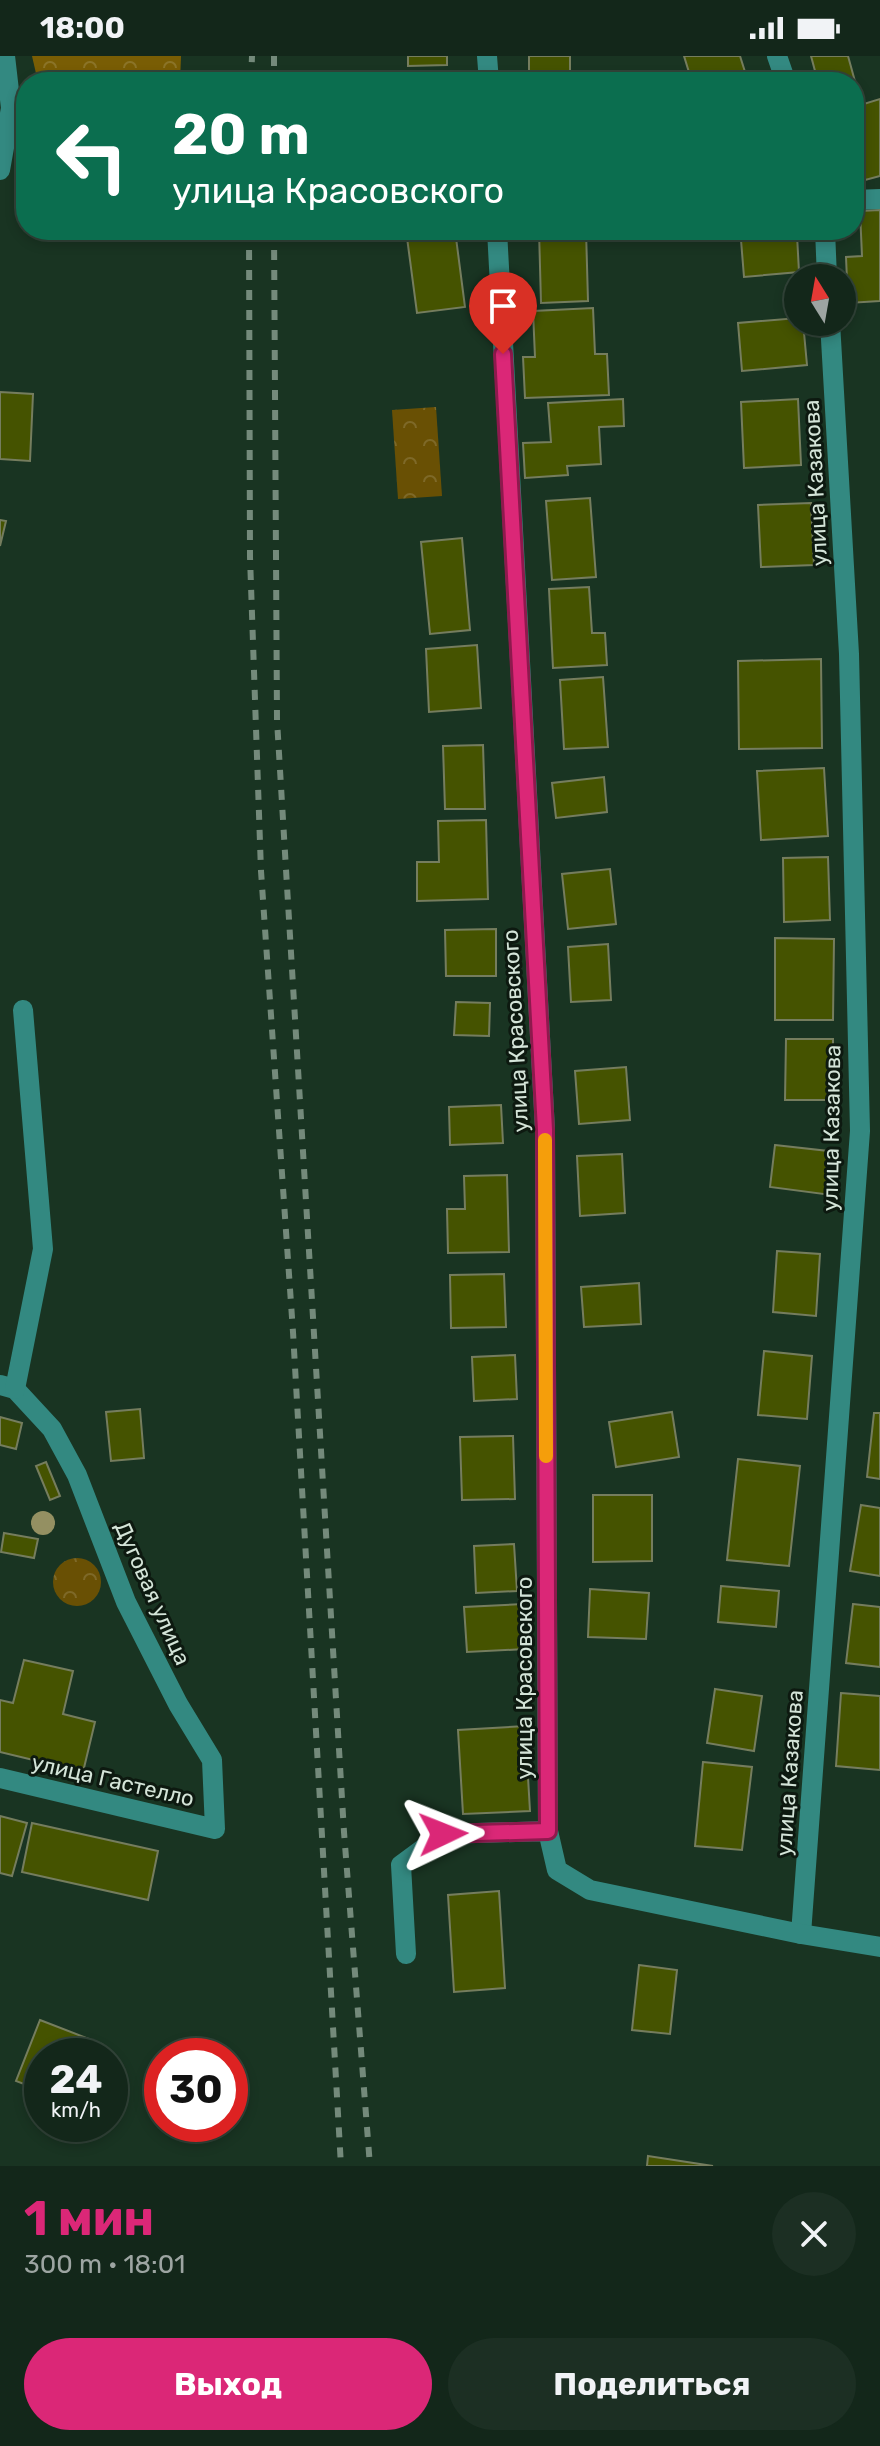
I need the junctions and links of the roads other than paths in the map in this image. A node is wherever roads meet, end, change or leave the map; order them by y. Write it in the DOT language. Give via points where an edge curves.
graph roads {
  1 [pos="5,56"];
  2 [pos="0,170"];
  3 [pos="498,240"];
  4 [pos="825,240"];
  5 [pos="826,264"];
  6 [pos="831,336"];
  7 [pos="23,1010"];
  8 [pos="7,1387"];
  9 [pos="0,1778"];
  10 [pos="215,1829"];
  11 [pos="548,1831"];
  12 [pos="801,1934"];
  13 [pos="880,1947"];
  14 [pos="406,1954"];
  1 -- 2 [label="street" via="11,108"];
  3 -- 11 [label="street, улица Красовского" via="545,1130"];
  4 -- 5 [label="street"];
  6 -- 12 [label="street, улица Казакова" via="849,654 860,1131"];
  7 -- 8 [label="street, Дуговая улица" via="43,1249"];
  8 -- 10 [label="street, Дуговая улица" via="59,1440 126,1602 212,1760"];
  9 -- 10 [label="street, улица Гастелло"];
  11 -- 12 [label="street, улица Красовского" via="557,1870 590,1890"];
  11 -- 14 [label="street" via="443,1834 401,1865"];
  12 -- 13 [label="street, улица Красовского"];
}
